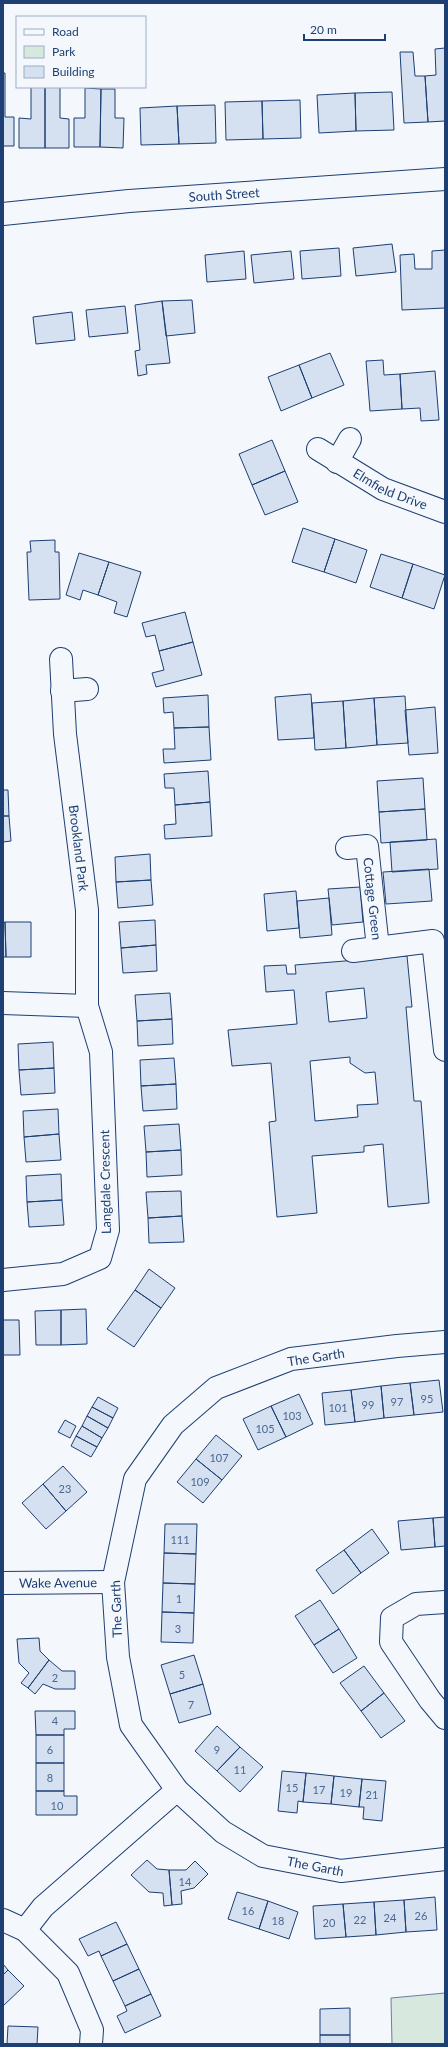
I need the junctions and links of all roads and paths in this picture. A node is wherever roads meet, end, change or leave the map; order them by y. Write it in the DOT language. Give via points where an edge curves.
graph roads {
  1 [pos="445,179"];
  2 [pos="3,214"];
  3 [pos="350,439"];
  4 [pos="318,449"];
  5 [pos="337,462"];
  6 [pos="445,512"];
  7 [pos="61,659"];
  8 [pos="87,689"];
  9 [pos="62,691"];
  10 [pos="347,848"];
  11 [pos="378,948"];
  12 [pos="353,951"];
  13 [pos="3,1004"];
  14 [pos="87,1006"];
  15 [pos="445,1050"];
  16 [pos="3,1280"];
  17 [pos="445,1342"];
  18 [pos="113,1582"];
  19 [pos="3,1583"];
  20 [pos="445,1602"];
  21 [pos="445,1718"];
  22 [pos="177,1790"];
  23 [pos="445,1860"];
  24 [pos="3,1920"];
  25 [pos="25,1930"];
  26 [pos="91,2044"];
  1 -- 2 [label="street, South Street" via="129,201"];
  3 -- 5 [label="street, Elmfield Drive"];
  4 -- 5 [label="street, Elmfield Drive"];
  5 -- 6 [label="street, Elmfield Drive" via="383,489"];
  7 -- 9 [label="street, Brookland Park"];
  8 -- 9 [label="street"];
  9 -- 14 [label="street, Brookland Park" via="87,910"];
  10 -- 11 [label="street, Cottage Green" via="367,846"];
  11 -- 12 [label="street, Cottage Green"];
  11 -- 15 [label="street, Cottage Green" via="433,941"];
  13 -- 14 [label="street"];
  14 -- 16 [label="street, Langdale Crescent" via="101,1052 108,1230 100,1258 63,1274"];
  17 -- 18 [label="street, The Garth" via="291,1359 216,1388 173,1425 135,1479"];
  18 -- 19 [label="street, Wake Avenue"];
  18 -- 22 [label="street, The Garth" via="118,1657 131,1725"];
  20 -- 21 [label="street" via="416,1604 392,1618 391,1642"];
  22 -- 23 [label="street, The Garth" via="223,1832 263,1856 341,1871"];
  22 -- 25 [label="street" via="43,1907"];
  24 -- 25 [label="street"];
  25 -- 26 [label="street" via="68,1973 92,2030"];
}
